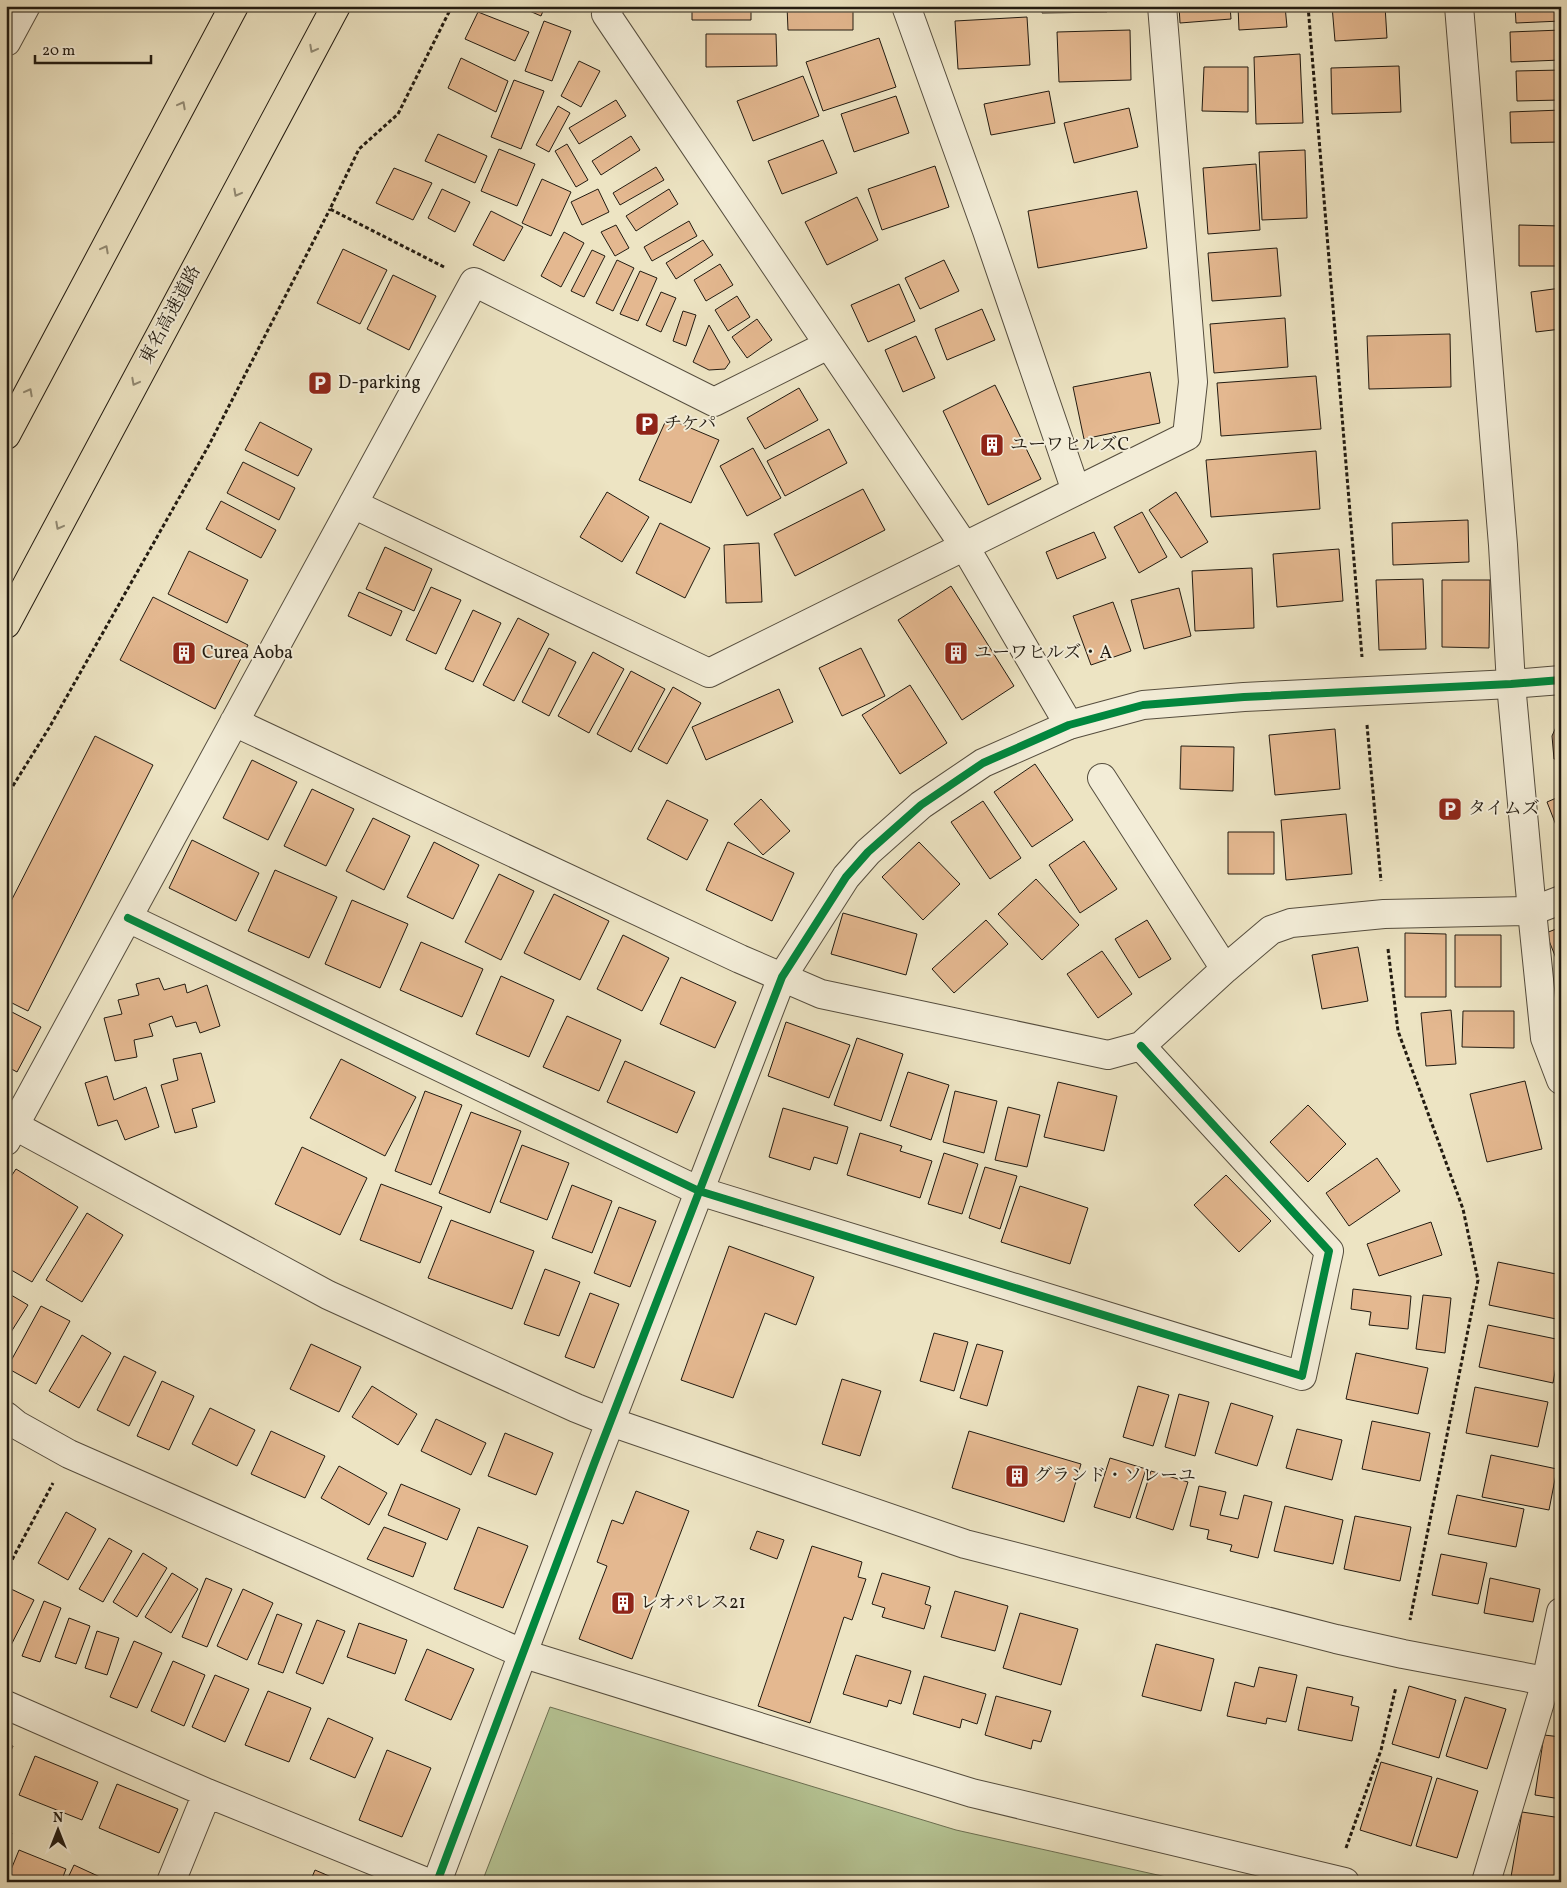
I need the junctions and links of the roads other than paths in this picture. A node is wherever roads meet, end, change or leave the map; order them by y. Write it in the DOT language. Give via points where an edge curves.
graph roads {
  1 [pos="28,6"];
  2 [pos="234,6"];
  3 [pos="336,6"];
  4 [pos="610,6"];
  5 [pos="906,6"];
  6 [pos="1162,6"];
  7 [pos="1459,6"];
  8 [pos="8,43"];
  9 [pos="828,345"];
  10 [pos="6,435"];
  11 [pos="1076,490"];
  12 [pos="353,504"];
  13 [pos="965,547"];
  14 [pos="6,624"];
  15 [pos="1561,680"];
  16 [pos="1512,684"];
  17 [pos="234,722"];
  18 [pos="1069,725"];
  19 [pos="1102,778"];
  20 [pos="1561,900"];
  21 [pos="1532,911"];
  22 [pos="128,918"];
  23 [pos="1225,969"];
  24 [pos="782,977"];
  25 [pos="1141,1046"];
  26 [pos="1561,1080"];
  27 [pos="9,1129"];
  28 [pos="699,1191"];
  29 [pos="6,1416"];
  30 [pos="611,1422"];
  31 [pos="1561,1612"];
  32 [pos="524,1654"];
  33 [pos="1554,1683"];
  34 [pos="6,1705"];
  35 [pos="208,1793"];
  36 [pos="1340,1881"];
  37 [pos="171,1882"];
  38 [pos="426,1882"];
  39 [pos="437,1882"];
  40 [pos="1486,1882"];
  1 -- 8 [label="lane"];
  10 -- 2 [label="highway, one-way"];
  3 -- 14 [label="highway, 東名高速道路, one-way"];
  4 -- 9 [label="street" via="606,14"];
  5 -- 11 [label="street"];
  6 -- 11 [label="street" via="1193,382 1187,436"];
  7 -- 16 [label="street"];
  9 -- 12 [label="street" via="714,402 474,282"];
  9 -- 13 [label="street"];
  11 -- 13 [label="street"];
  12 -- 13 [label="street" via="709,672"];
  12 -- 17 [label="street"];
  13 -- 18 [label="street"];
  15 -- 16 [label="street"];
  16 -- 18 [label="street" via="1143,705"];
  16 -- 21 [label="street"];
  17 -- 22 [label="street"];
  17 -- 24 [label="street"];
  18 -- 24 [label="street" via="983,764 921,805 868,852 846,877"];
  19 -- 23 [label="street"];
  20 -- 21 [label="street"];
  21 -- 23 [label="street" via="1384,914 1291,923 1271,930"];
  21 -- 26 [label="street" via="1545,1038"];
  22 -- 27 [label="street"];
  22 -- 28 [label="street"];
  23 -- 25 [label="street"];
  24 -- 25 [label="street" via="821,994 1108,1054"];
  24 -- 28 [label="street"];
  25 -- 28 [label="street" via="1329,1251 1302,1376"];
  27 -- 30 [label="street" via="328,1295"];
  28 -- 30 [label="street"];
  29 -- 32 [label="street" via="69,1454"];
  30 -- 32 [label="street"];
  30 -- 33 [label="street" via="965,1544 1336,1639"];
  31 -- 33 [label="street"];
  32 -- 36 [label="street" via="972,1793"];
  32 -- 39 [label="street"];
  33 -- 40 [label="street"];
  34 -- 35 [label="street"];
  35 -- 37 [label="street"];
  35 -- 38 [label="street"];
}
